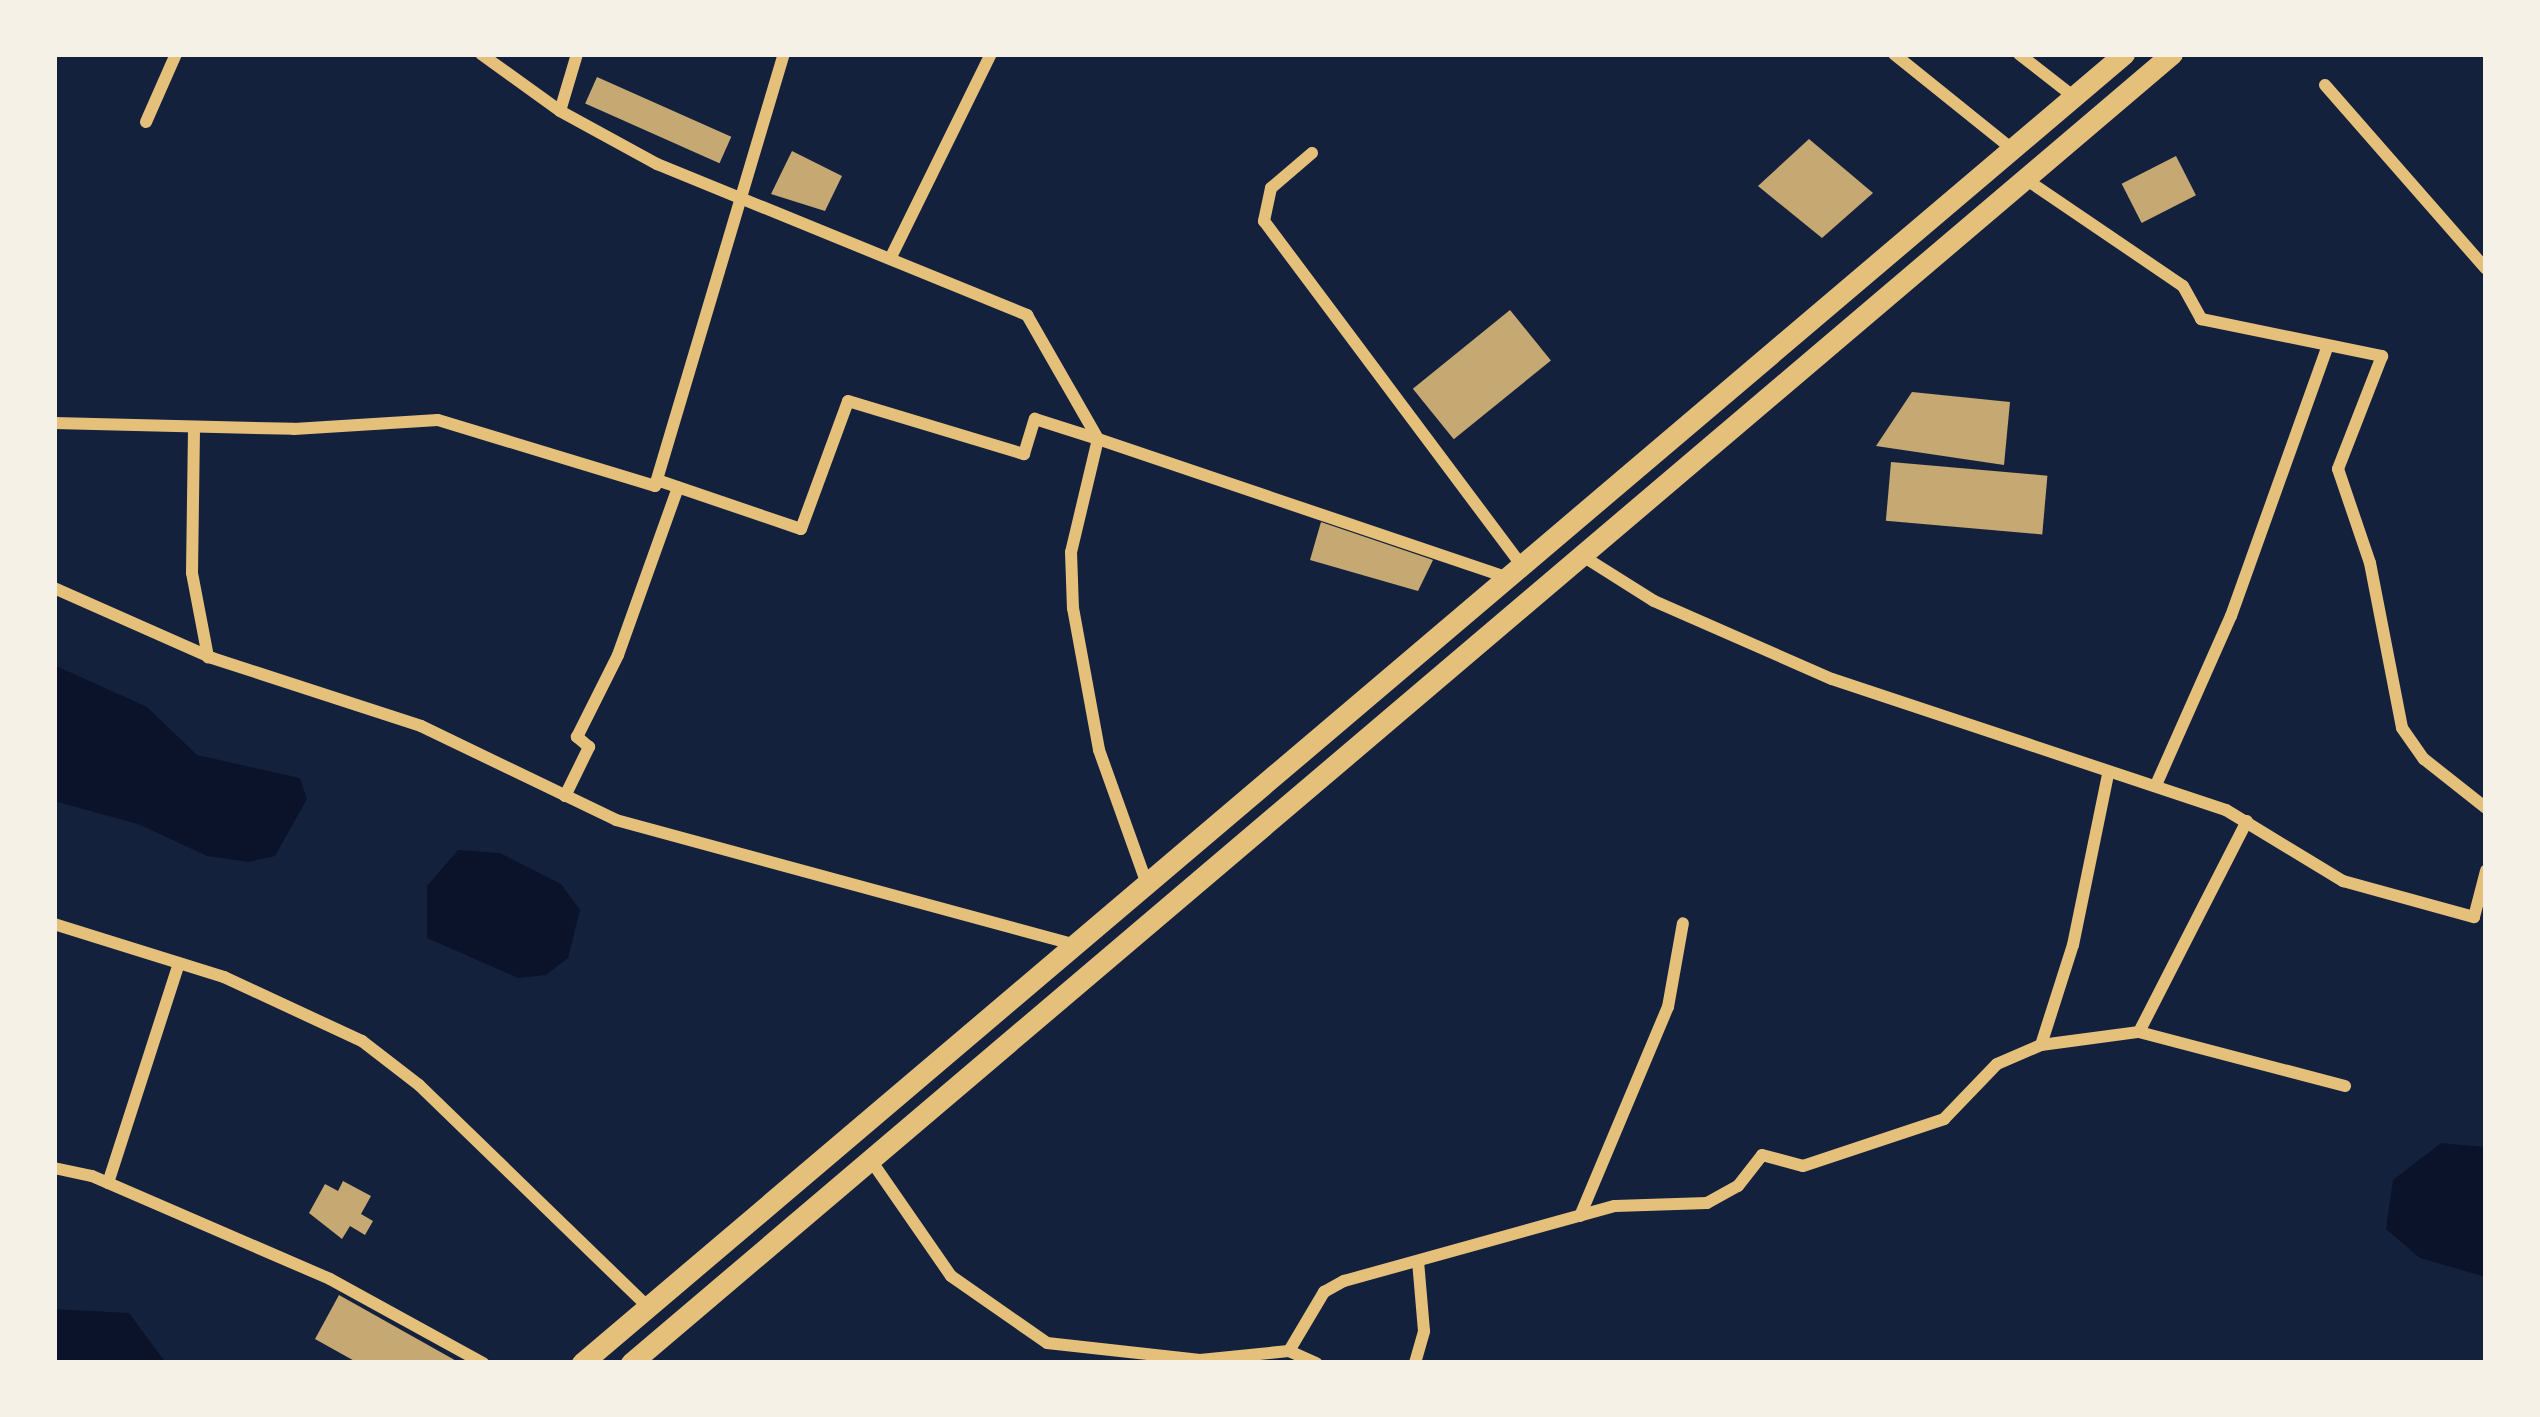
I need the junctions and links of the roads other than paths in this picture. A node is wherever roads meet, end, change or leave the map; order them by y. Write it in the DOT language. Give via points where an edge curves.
graph roads {
  1 [pos="176,54"];
  2 [pos="481,54"];
  3 [pos="577,54"];
  4 [pos="784,54"];
  5 [pos="991,54"];
  6 [pos="1894,54"];
  7 [pos="2019,54"];
  8 [pos="2124,54"];
  9 [pos="2172,54"];
  10 [pos="2325,85"];
  11 [pos="2074,97"];
  12 [pos="560,111"];
  13 [pos="146,122"];
  14 [pos="2007,145"];
  15 [pos="1312,153"];
  16 [pos="2024,178"];
  17 [pos="745,194"];
  18 [pos="891,257"];
  19 [pos="2486,269"];
  20 [pos="2327,348"];
  21 [pos="54,423"];
  22 [pos="194,429"];
  23 [pos="1098,439"];
  24 [pos="657,480"];
  25 [pos="679,487"];
  26 [pos="1582,555"];
  27 [pos="1514,570"];
  28 [pos="54,588"];
  29 [pos="208,657"];
  30 [pos="2108,775"];
  31 [pos="2156,785"];
  32 [pos="565,796"];
  33 [pos="2486,808"];
  34 [pos="2247,820"];
  35 [pos="2486,872"];
  36 [pos="1146,881"];
  37 [pos="1683,923"];
  38 [pos="54,924"];
  39 [pos="1072,944"];
  40 [pos="179,963"];
  41 [pos="2139,1032"];
  42 [pos="2041,1046"];
  43 [pos="2345,1086"];
  44 [pos="870,1158"];
  45 [pos="54,1168"];
  46 [pos="108,1183"];
  47 [pos="1580,1216"];
  48 [pos="1418,1261"];
  49 [pos="648,1307"];
  50 [pos="1289,1351"];
  51 [pos="483,1363"];
  52 [pos="582,1363"];
  53 [pos="631,1363"];
  54 [pos="1316,1363"];
  55 [pos="1415,1363"];
  1 -- 13 [label="street"];
  2 -- 12 [label="street"];
  3 -- 12 [label="street"];
  4 -- 17 [label="street"];
  5 -- 18 [label="street"];
  6 -- 14 [label="street"];
  7 -- 11 [label="street"];
  8 -- 11 [label="highway"];
  9 -- 16 [label="highway"];
  10 -- 19 [label="street"];
  11 -- 14 [label="highway"];
  12 -- 17 [label="street" via="657,164"];
  14 -- 27 [label="highway"];
  15 -- 27 [label="street" via="1271,188 1264,221"];
  16 -- 20 [label="street" via="2183,286 2201,319"];
  16 -- 26 [label="highway"];
  17 -- 18 [label="street"];
  17 -- 24 [label="street" via="730,217"];
  18 -- 23 [label="street" via="1027,315"];
  20 -- 31 [label="street" via="2231,616"];
  20 -- 33 [label="street" via="2381,356 2338,469 2370,563 2402,728 2424,759"];
  21 -- 22 [label="street"];
  22 -- 24 [label="street" via="438,420 656,486"];
  22 -- 29 [label="street" via="192,573"];
  23 -- 25 [label="street" via="1035,419 1024,454 848,400 801,529"];
  23 -- 27 [label="street"];
  23 -- 36 [label="street" via="1071,553 1073,608 1099,750"];
  24 -- 25 [label="street"];
  25 -- 32 [label="street" via="618,655 577,737 589,747"];
  26 -- 30 [label="street" via="1654,601 1832,679"];
  26 -- 44 [label="highway"];
  27 -- 36 [label="highway"];
  28 -- 29 [label="street"];
  29 -- 32 [label="street" via="421,726"];
  30 -- 31 [label="street"];
  30 -- 42 [label="street" via="2073,945"];
  31 -- 34 [label="street"];
  32 -- 39 [label="street" via="616,820"];
  34 -- 35 [label="street" via="2343,881 2448,913 2474,917"];
  34 -- 41 [label="street"];
  36 -- 39 [label="highway"];
  37 -- 47 [label="street" via="1668,1007"];
  38 -- 40 [label="street"];
  39 -- 49 [label="highway"];
  40 -- 46 [label="street"];
  40 -- 49 [label="street" via="291,1003 362,1040 419,1085"];
  41 -- 42 [label="street"];
  41 -- 43 [label="street"];
  42 -- 47 [label="street" via="1997,1064 1944,1119 1903,1136 1803,1166 1762,1155 1738,1186 1707,1203 1615,1206"];
  44 -- 50 [label="street" via="951,1276 1047,1343 1200,1360"];
  44 -- 53 [label="highway"];
  45 -- 46 [label="street"];
  46 -- 51 [label="street" via="330,1279"];
  47 -- 48 [label="street"];
  48 -- 50 [label="street" via="1324,1292"];
  48 -- 55 [label="street" via="1424,1330"];
  49 -- 52 [label="highway"];
  50 -- 54 [label="street"];
}
